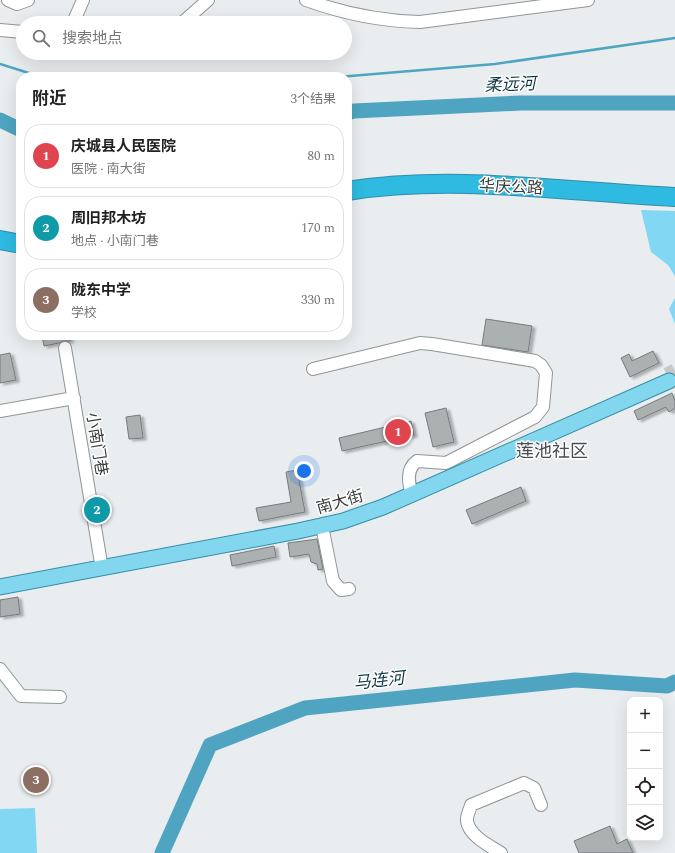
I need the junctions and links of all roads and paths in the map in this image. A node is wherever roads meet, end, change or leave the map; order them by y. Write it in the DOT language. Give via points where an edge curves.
graph roads {
  1 [pos="8,0"];
  2 [pos="28,0"];
  3 [pos="84,0"];
  4 [pos="208,0"];
  5 [pos="306,0"];
  6 [pos="559,0"];
  7 [pos="588,0"];
  8 [pos="76,16"];
  9 [pos="190,16"];
  10 [pos="420,22"];
  11 [pos="0,30"];
  12 [pos="16,31"];
  13 [pos="352,191"];
  14 [pos="352,195"];
  15 [pos="675,197"];
  16 [pos="675,201"];
  17 [pos="0,240"];
  18 [pos="16,243"];
  19 [pos="0,244"];
  20 [pos="16,247"];
  21 [pos="66,348"];
  22 [pos="313,369"];
  23 [pos="668,378"];
  24 [pos="74,398"];
  25 [pos="0,411"];
  26 [pos="411,491"];
  27 [pos="322,526"];
  28 [pos="101,565"];
  29 [pos="0,579"];
  30 [pos="0,587"];
  31 [pos="349,589"];
  32 [pos="0,669"];
  33 [pos="60,697"];
  34 [pos="541,805"];
  35 [pos="502,853"];
  1 -- 2 [label="street" via="17,4"];
  3 -- 8 [label="street"];
  4 -- 9 [label="street"];
  5 -- 10 [label="street" via="330,9 359,15 402,22"];
  6 -- 10 [label="street" via="446,15"];
  7 -- 10 [label="street"];
  11 -- 12 [label="street"];
  13 -- 15 [label="highway, 华庆公路" via="378,186 463,184"];
  14 -- 16 [label="highway, 华庆公路" via="416,188 448,188"];
  17 -- 18 [label="highway"];
  19 -- 20 [label="highway"];
  21 -- 24 [label="street, 小南门巷"];
  22 -- 26 [label="street" via="420,343 535,361 541,365 546,373 545,396 543,407 535,417 446,463 416,460 408,477"];
  23 -- 26 [label="main road, 南大街"];
  24 -- 25 [label="street"];
  24 -- 28 [label="street, 小南门巷"];
  26 -- 27 [label="main road, 南大街" via="383,507"];
  26 -- 28 [label="main road, 南大街" via="321,518"];
  27 -- 28 [label="main road, 南大街"];
  27 -- 31 [label="street" via="332,582 341,590"];
  28 -- 29 [label="main road, 南大街"];
  28 -- 30 [label="main road, 南大街"];
  32 -- 33 [label="street" via="21,696"];
  34 -- 35 [label="street" via="534,788 524,783 471,805 467,820 470,830"];
}
